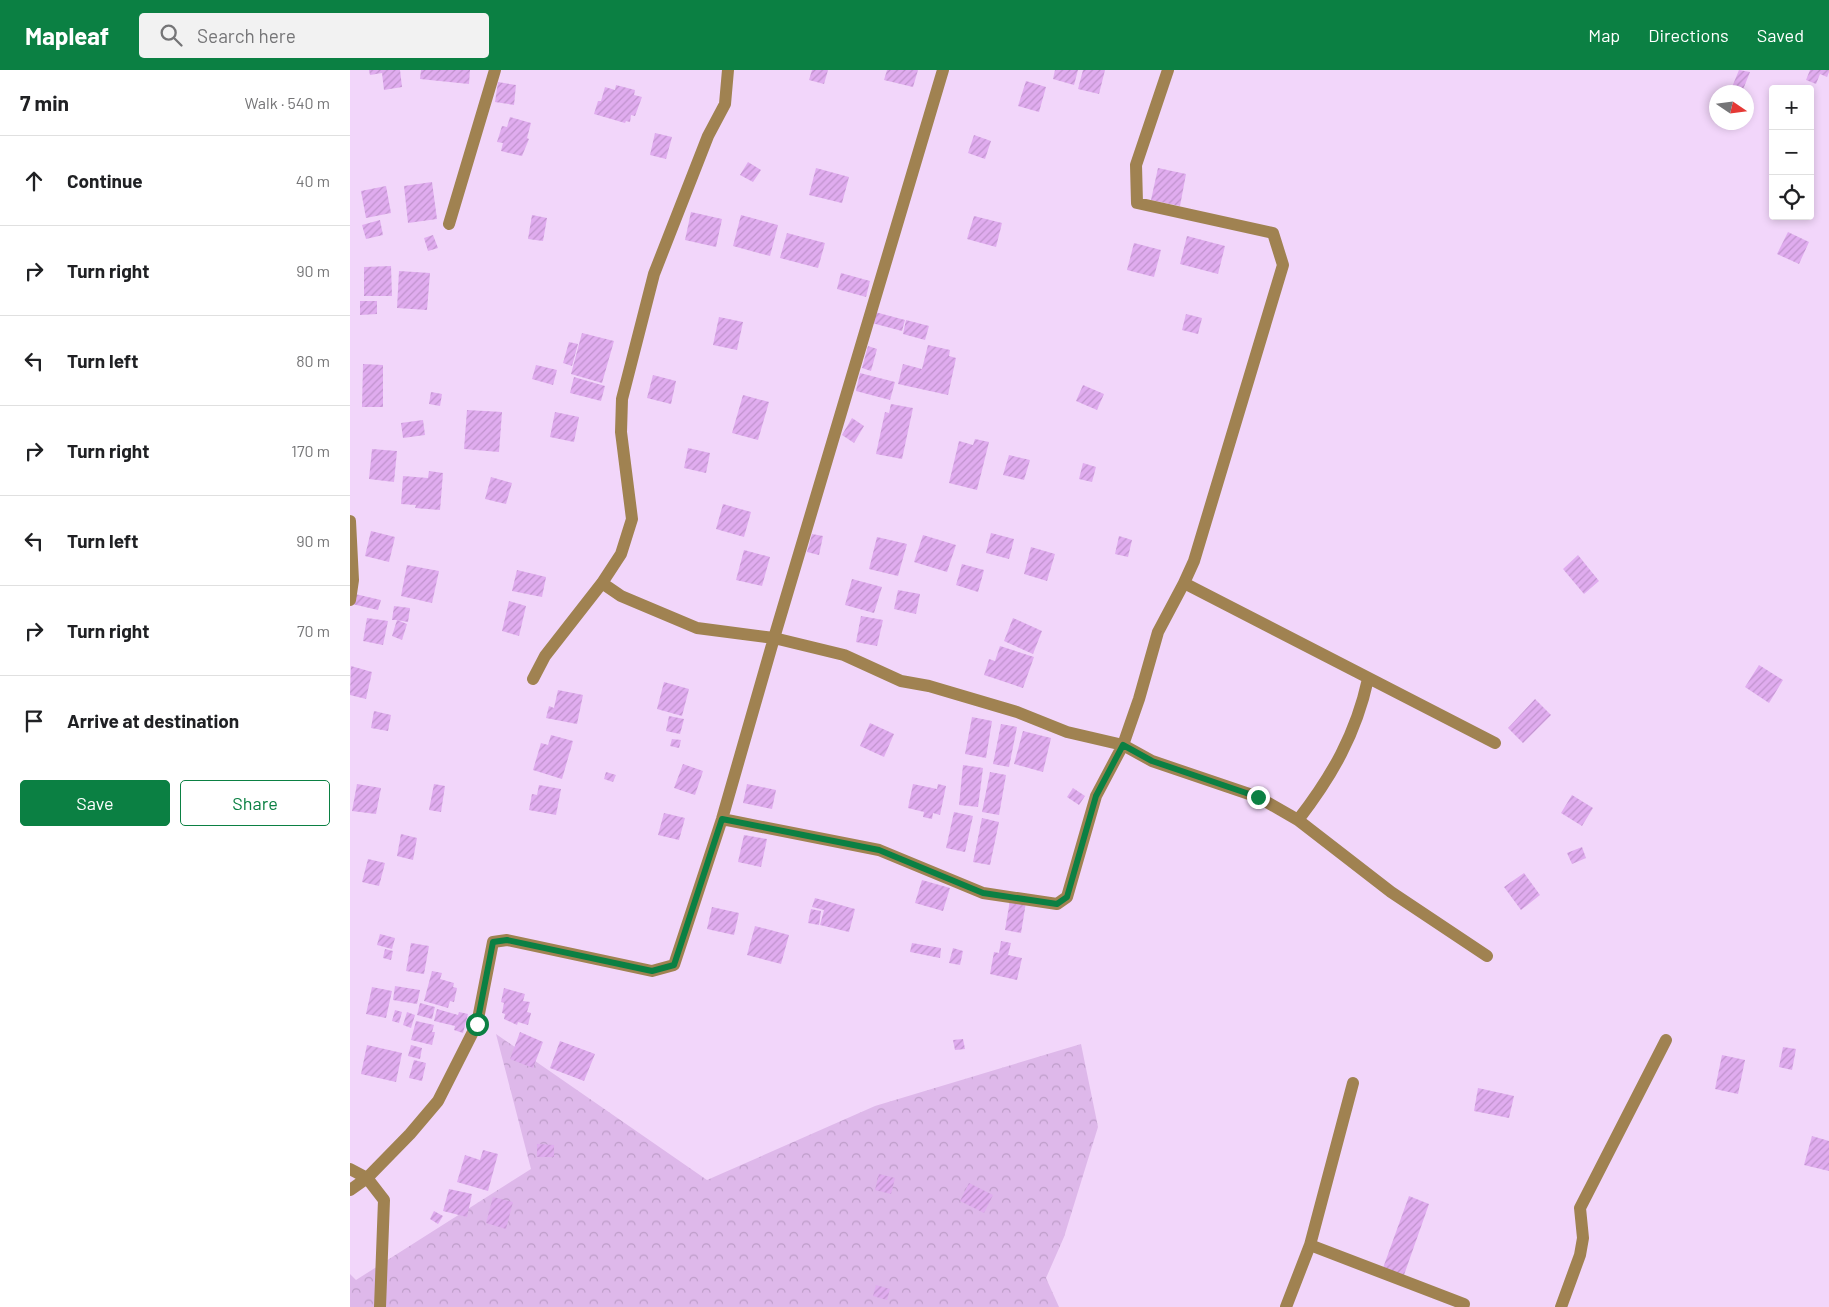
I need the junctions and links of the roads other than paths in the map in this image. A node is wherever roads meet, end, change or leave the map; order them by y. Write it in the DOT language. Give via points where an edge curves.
graph roads {
  1 [pos="495,70"];
  2 [pos="728,70"];
  3 [pos="943,70"];
  4 [pos="1168,70"];
  5 [pos="449,224"];
  6 [pos="350,521"];
  7 [pos="602,583"];
  8 [pos="1184,583"];
  9 [pos="350,600"];
  10 [pos="774,638"];
  11 [pos="1368,678"];
  12 [pos="533,679"];
  13 [pos="1495,743"];
  14 [pos="1123,745"];
  15 [pos="722,819"];
  16 [pos="1298,820"];
  17 [pos="1487,956"];
  18 [pos="1666,1040"];
  19 [pos="1353,1083"];
  20 [pos="350,1169"];
  21 [pos="367,1178"];
  22 [pos="350,1190"];
  23 [pos="1310,1245"];
  24 [pos="1466,1306"];
  25 [pos="380,1307"];
  26 [pos="1286,1307"];
  27 [pos="1561,1307"];
  1 -- 5 [label="street"];
  2 -- 7 [label="street" via="725,104 708,136 654,274 622,399 621,432 632,519 621,554"];
  3 -- 10 [label="street"];
  4 -- 8 [label="street" via="1136,166 1137,203 1273,233 1283,265 1194,561"];
  6 -- 9 [label="street" via="353,580"];
  7 -- 10 [label="street" via="621,596 697,628"];
  7 -- 12 [label="street" via="545,656"];
  8 -- 11 [label="street"];
  8 -- 14 [label="street" via="1158,632"];
  10 -- 14 [label="street" via="844,655 901,681 930,686 1017,712 1066,732"];
  10 -- 15 [label="street"];
  11 -- 13 [label="street"];
  11 -- 16 [label="street" via="1361,711 1345,745 1325,785"];
  14 -- 15 [label="street" via="1096,796 1067,897 1057,904 983,893 879,850"];
  14 -- 16 [label="street" via="1152,761 1258,797"];
  15 -- 21 [label="street" via="674,965 652,971 507,940 493,942 477,1024 438,1101"];
  16 -- 17 [label="street" via="1391,892"];
  18 -- 27 [label="street" via="1580,1208 1583,1238 1580,1255"];
  19 -- 23 [label="street"];
  20 -- 21 [label="street"];
  21 -- 22 [label="street"];
  21 -- 25 [label="street" via="384,1200"];
  23 -- 24 [label="street"];
  23 -- 26 [label="street"];
}
